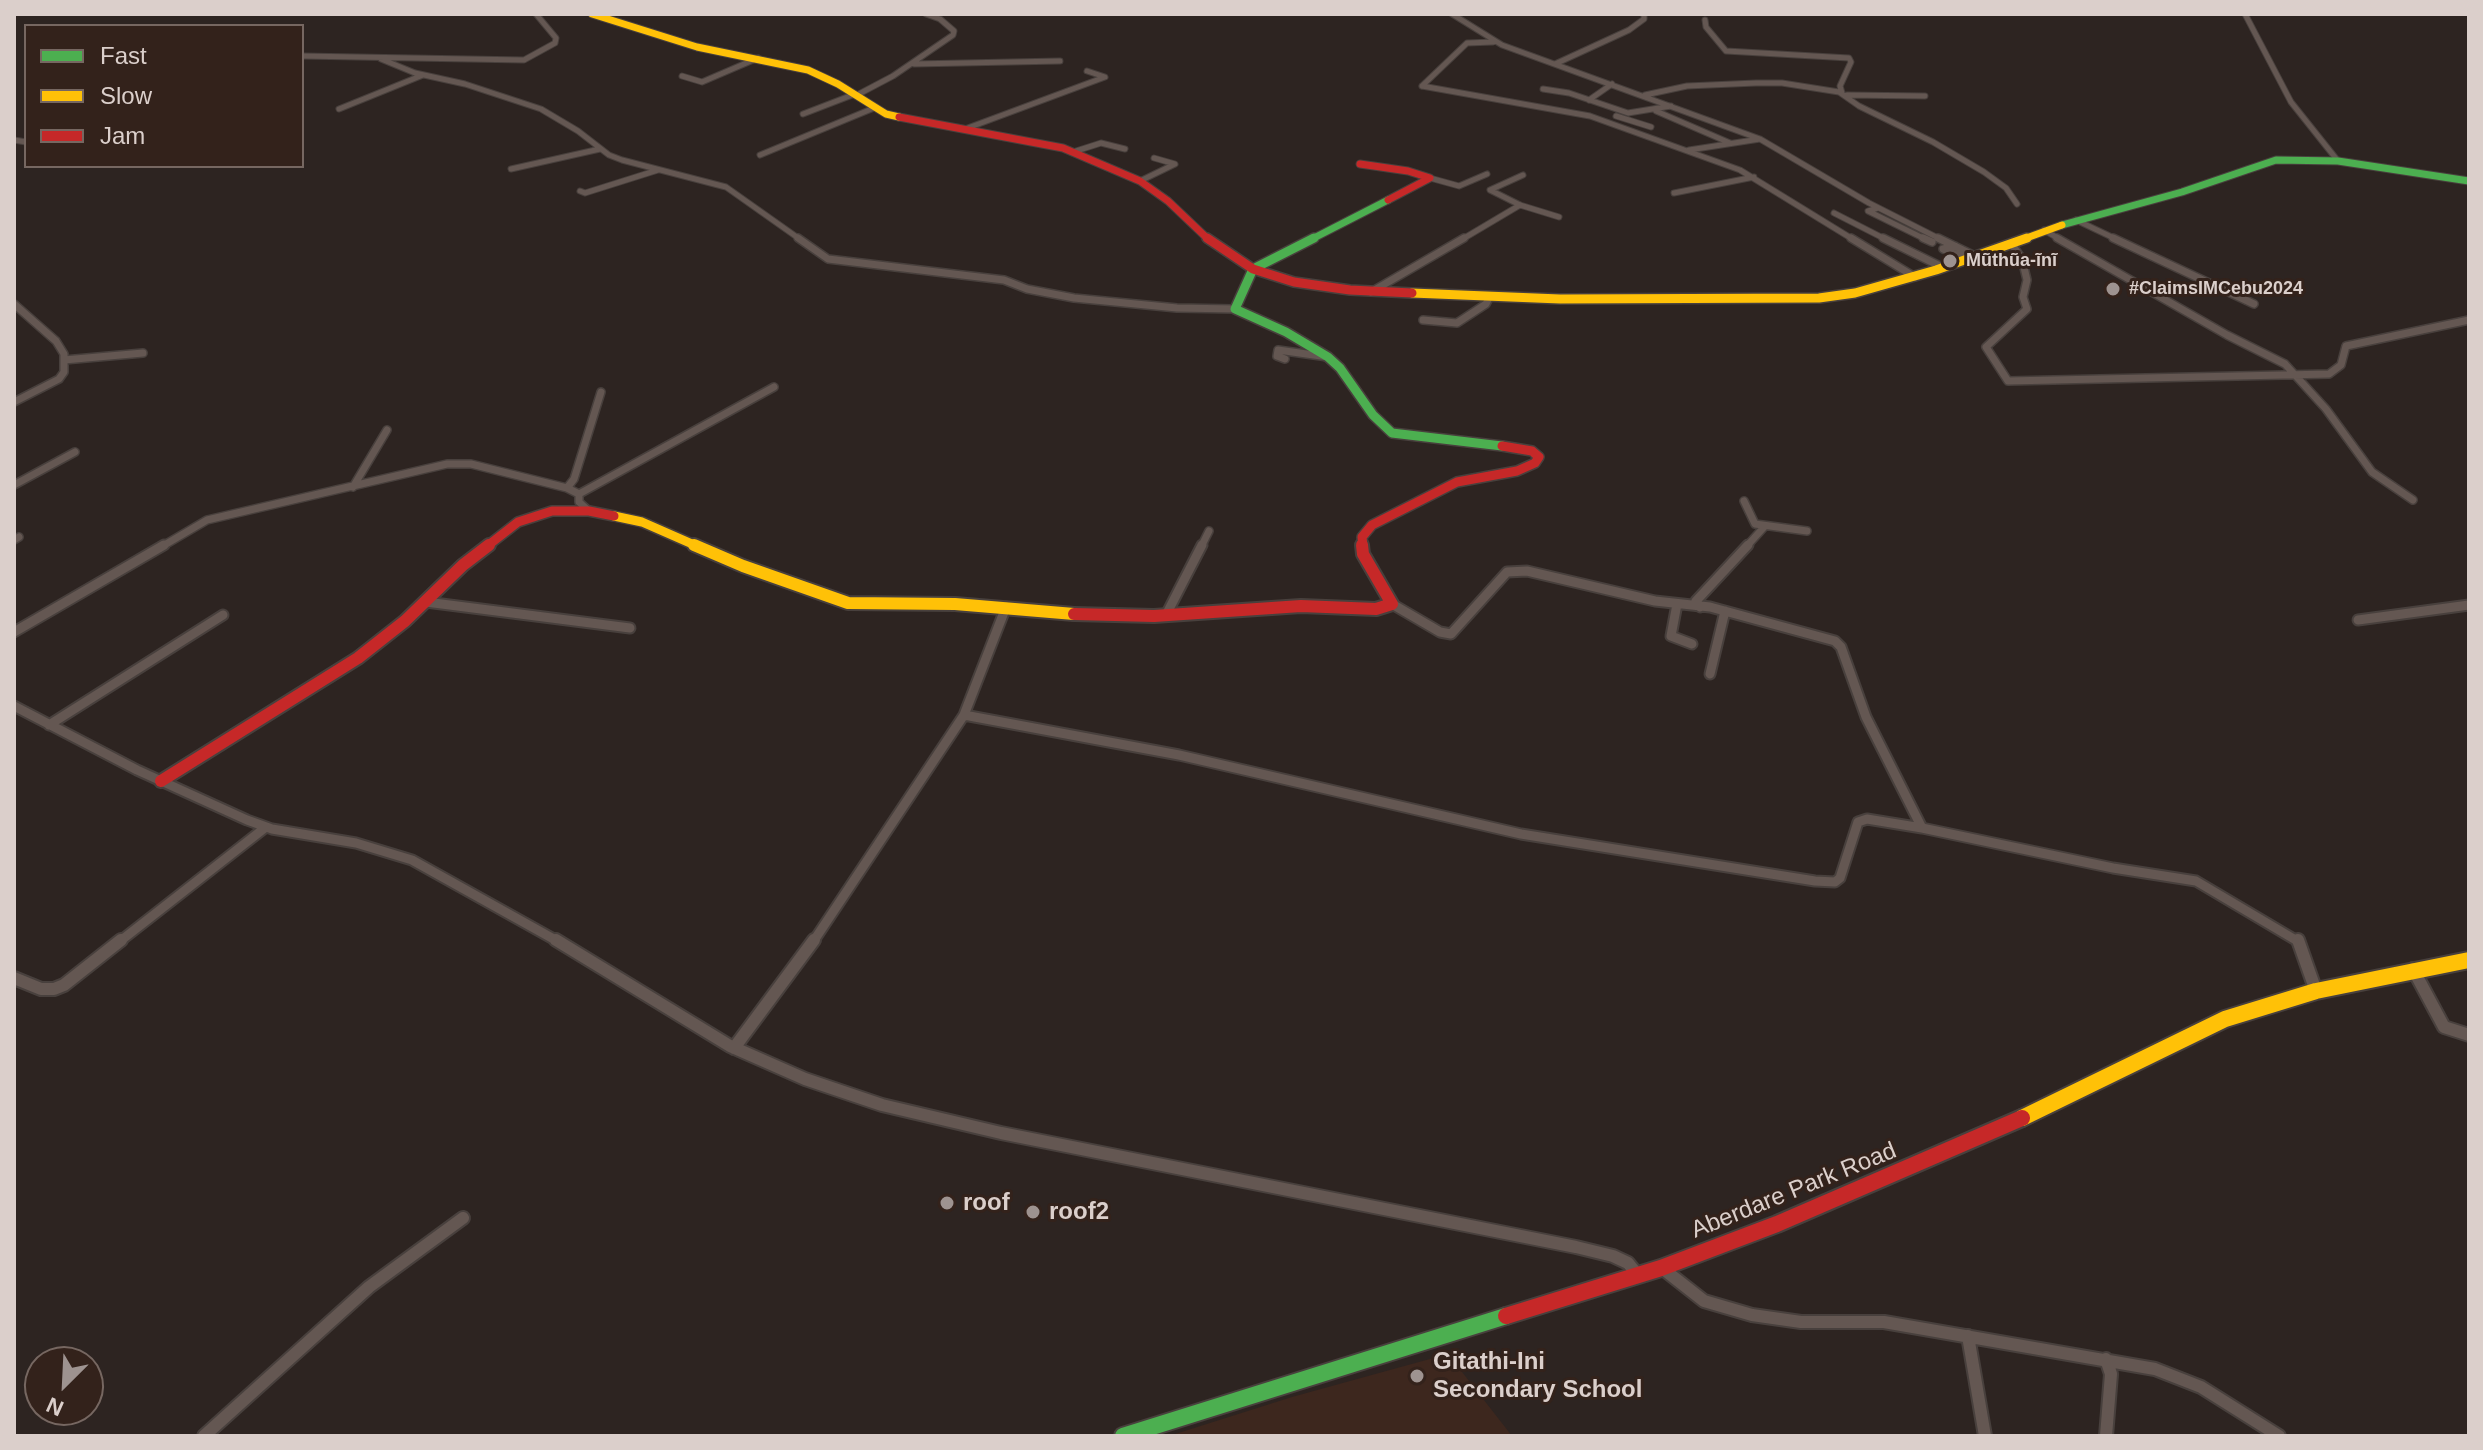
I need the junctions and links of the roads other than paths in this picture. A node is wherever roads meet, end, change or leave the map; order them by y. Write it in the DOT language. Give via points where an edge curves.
graph roads {
  1 [pos="536,14"];
  2 [pos="592,14"];
  3 [pos="926,14"];
  4 [pos="1452,14"];
  5 [pos="1644,14"];
  6 [pos="2245,14"];
  7 [pos="1705,20"];
  8 [pos="1497,43"];
  9 [pos="304,56"];
  10 [pos="758,58"];
  11 [pos="381,59"];
  12 [pos="1060,61"];
  13 [pos="910,64"];
  14 [pos="1555,64"];
  15 [pos="1087,71"];
  16 [pos="423,75"];
  17 [pos="682,76"];
  18 [pos="1612,84"];
  19 [pos="1543,89"];
  20 [pos="856,94"];
  21 [pos="1845,94"];
  22 [pos="1645,95"];
  23 [pos="1925,96"];
  24 [pos="1589,100"];
  25 [pos="1671,106"];
  26 [pos="874,108"];
  27 [pos="339,109"];
  28 [pos="1655,110"];
  29 [pos="803,114"];
  30 [pos="1618,114"];
  31 [pos="1609,123"];
  32 [pos="1651,127"];
  33 [pos="965,129"];
  34 [pos="1760,139"];
  35 [pos="1730,143"];
  36 [pos="600,149"];
  37 [pos="1125,149"];
  38 [pos="1685,150"];
  39 [pos="1073,152"];
  40 [pos="760,155"];
  41 [pos="1154,158"];
  42 [pos="2338,161"];
  43 [pos="1360,164"];
  44 [pos="511,169"];
  45 [pos="658,170"];
  46 [pos="1487,174"];
  47 [pos="1523,175"];
  48 [pos="1754,177"];
  49 [pos="1430,178"];
  50 [pos="1140,181"];
  51 [pos="2469,181"];
  52 [pos="580,191"];
  53 [pos="1674,193"];
  54 [pos="2017,204"];
  55 [pos="1520,205"];
  56 [pos="1879,208"];
  57 [pos="1834,213"];
  58 [pos="1559,217"];
  59 [pos="2076,220"];
  60 [pos="1906,222"];
  61 [pos="1897,225"];
  62 [pos="2044,230"];
  63 [pos="1872,232"];
  64 [pos="2011,243"];
  65 [pos="1955,246"];
  66 [pos="1946,248"];
  67 [pos="1972,258"];
  68 [pos="1944,268"];
  69 [pos="1253,269"];
  70 [pos="1915,277"];
  71 [pos="1371,292"];
  72 [pos="1490,296"];
  73 [pos="14,304"];
  74 [pos="2254,304"];
  75 [pos="1235,309"];
  76 [pos="1423,320"];
  77 [pos="2469,320"];
  78 [pos="143,353"];
  79 [pos="1328,357"];
  80 [pos="1285,359"];
  81 [pos="64,360"];
  82 [pos="2297,374"];
  83 [pos="774,387"];
  84 [pos="601,392"];
  85 [pos="14,402"];
  86 [pos="387,430"];
  87 [pos="75,452"];
  88 [pos="14,485"];
  89 [pos="353,487"];
  90 [pos="567,488"];
  91 [pos="579,494"];
  92 [pos="2413,500"];
  93 [pos="1744,501"];
  94 [pos="589,511"];
  95 [pos="1765,526"];
  96 [pos="1209,531"];
  97 [pos="1807,531"];
  98 [pos="426,602"];
  99 [pos="1392,604"];
  100 [pos="1677,604"];
  101 [pos="2469,605"];
  102 [pos="1006,607"];
  103 [pos="1700,607"];
  104 [pos="1725,611"];
  105 [pos="223,615"];
  106 [pos="1166,615"];
  107 [pos="2358,620"];
  108 [pos="630,628"];
  109 [pos="14,632"];
  110 [pos="1692,644"];
  111 [pos="1710,674"];
  112 [pos="14,706"];
  113 [pos="964,715"];
  114 [pos="49,725"];
  115 [pos="161,781"];
  116 [pos="266,827"];
  117 [pos="1922,828"];
  118 [pos="2469,960"];
  119 [pos="2413,969"];
  120 [pos="14,978"];
  121 [pos="2316,991"];
  122 [pos="2469,1035"];
  123 [pos="734,1048"];
  124 [pos="463,1218"];
  125 [pos="1661,1268"];
  126 [pos="1637,1274"];
  127 [pos="1968,1336"];
  128 [pos="2106,1359"];
  129 [pos="204,1436"];
  130 [pos="1123,1436"];
  131 [pos="1985,1436"];
  132 [pos="2106,1436"];
  133 [pos="2279,1436"];
  1 -- 11 [label="street" via="555,43 524,60"];
  2 -- 10 [label="street" via="663,38"];
  3 -- 13 [label="street" via="940,19 953,35"];
  4 -- 8 [label="street"];
  5 -- 14 [label="street" via="1629,30"];
  6 -- 42 [label="street" via="2291,102"];
  7 -- 21 [label="street" via="1726,51 1849,58 1840,86"];
  8 -- 14 [label="street"];
  8 -- 31 [label="street" via="1467,43 1422,86"];
  9 -- 11 [label="street"];
  10 -- 17 [label="street" via="702,82"];
  10 -- 20 [label="street" via="824,76"];
  11 -- 16 [label="street"];
  12 -- 13 [label="street"];
  13 -- 20 [label="street"];
  14 -- 18 [label="street"];
  15 -- 33 [label="street" via="1105,77"];
  16 -- 27 [label="street"];
  16 -- 36 [label="street" via="541,109"];
  18 -- 22 [label="street"];
  18 -- 24 [label="street"];
  19 -- 24 [label="street"];
  20 -- 26 [label="street"];
  20 -- 29 [label="street"];
  21 -- 22 [label="street" via="1756,83 1687,86"];
  21 -- 23 [label="street"];
  21 -- 54 [label="street" via="1984,172"];
  22 -- 25 [label="street"];
  24 -- 30 [label="street"];
  25 -- 28 [label="street"];
  25 -- 34 [label="street"];
  26 -- 33 [label="street"];
  26 -- 40 [label="street"];
  28 -- 30 [label="street"];
  28 -- 35 [label="street"];
  30 -- 31 [label="street"];
  30 -- 32 [label="street"];
  31 -- 38 [label="street"];
  33 -- 39 [label="street"];
  34 -- 35 [label="street"];
  34 -- 56 [label="street"];
  35 -- 38 [label="street"];
  36 -- 44 [label="street"];
  36 -- 45 [label="street"];
  37 -- 39 [label="street" via="1101,143"];
  38 -- 48 [label="street"];
  39 -- 50 [label="street"];
  41 -- 50 [label="street" via="1175,164"];
  42 -- 51 [label="street"];
  42 -- 59 [label="street" via="2276,160"];
  43 -- 49 [label="street"];
  45 -- 52 [label="street"];
  45 -- 75 [label="street" via="726,187 828,259 1004,280 1074,298"];
  46 -- 49 [label="street" via="1459,186"];
  47 -- 55 [label="street" via="1490,190"];
  48 -- 53 [label="street"];
  48 -- 70 [label="street"];
  49 -- 69 [label="street"];
  50 -- 69 [label="street" via="1216,246"];
  55 -- 58 [label="street"];
  55 -- 71 [label="street"];
  56 -- 60 [label="street"];
  56 -- 61 [label="street" via="1868,211"];
  57 -- 63 [label="street"];
  59 -- 62 [label="street"];
  59 -- 74 [label="street"];
  60 -- 61 [label="street"];
  60 -- 65 [label="street"];
  61 -- 63 [label="street"];
  61 -- 66 [label="street"];
  62 -- 64 [label="street"];
  62 -- 82 [label="street"];
  63 -- 68 [label="street"];
  64 -- 67 [label="street"];
  64 -- 82 [label="street" via="2022,259 2027,309 1986,347 2008,381"];
  65 -- 66 [label="street"];
  65 -- 67 [label="street"];
  66 -- 67 [label="street"];
  67 -- 68 [label="street"];
  68 -- 70 [label="street"];
  69 -- 71 [label="street" via="1317,286"];
  69 -- 75 [label="street"];
  70 -- 72 [label="street" via="1855,293 1784,300"];
  71 -- 72 [label="street"];
  72 -- 76 [label="street" via="1457,323"];
  73 -- 81 [label="street" via="56,341"];
  75 -- 79 [label="street"];
  77 -- 82 [label="street" via="2346,346 2335,371"];
  78 -- 81 [label="street"];
  79 -- 80 [label="street" via="1278,350 1277,356"];
  79 -- 99 [label="street" via="1392,433 1487,443 1539,457 1517,471 1457,482 1372,525 1362,537 1363,554"];
  81 -- 85 [label="street" via="59,379"];
  82 -- 92 [label="street" via="2372,472"];
  83 -- 91 [label="street"];
  84 -- 90 [label="street"];
  86 -- 89 [label="street"];
  87 -- 88 [label="street"];
  89 -- 90 [label="street" via="458,463"];
  89 -- 109 [label="street" via="207,520"];
  90 -- 91 [label="street"];
  91 -- 94 [label="street" via="579,502"];
  93 -- 95 [label="street" via="1755,524"];
  94 -- 98 [label="street" via="552,511 518,522"];
  94 -- 102 [label="street" via="642,522 848,603"];
  95 -- 97 [label="street"];
  95 -- 103 [label="street" via="1696,601"];
  96 -- 106 [label="street"];
  98 -- 108 [label="street"];
  98 -- 115 [label="street" via="358,658"];
  99 -- 100 [label="street" via="1451,634 1507,572 1518,571"];
  99 -- 106 [label="street" via="1376,609 1286,607"];
  100 -- 103 [label="street"];
  100 -- 110 [label="street" via="1671,636"];
  101 -- 107 [label="street"];
  102 -- 106 [label="street" via="1063,614"];
  102 -- 113 [label="street"];
  103 -- 104 [label="street"];
  104 -- 111 [label="street"];
  104 -- 117 [label="street" via="1818,635 1841,647 1866,717"];
  105 -- 114 [label="street"];
  112 -- 114 [label="street"];
  113 -- 117 [label="street" via="1179,755 1521,834 1815,881 1840,878 1858,822"];
  113 -- 123 [label="street" via="835,912"];
  114 -- 115 [label="street"];
  115 -- 116 [label="street"];
  116 -- 120 [label="street" via="64,985 41,989"];
  116 -- 123 [label="street" via="356,843 412,860 588,958"];
  117 -- 121 [label="street" via="2196,881 2299,941"];
  118 -- 119 [label="street, Aberdare Park Road"];
  119 -- 121 [label="street, Aberdare Park Road"];
  119 -- 122 [label="street" via="2444,1027"];
  121 -- 125 [label="street, Aberdare Park Road" via="2225,1019 1866,1188"];
  123 -- 126 [label="street" via="882,1105 1101,1154 1576,1247 1613,1256"];
  124 -- 129 [label="street" via="369,1287"];
  125 -- 126 [label="street, Aberdare Park Road"];
  125 -- 127 [label="street" via="1704,1301 1752,1315 1801,1322 1884,1322"];
  126 -- 130 [label="street, Aberdare Park Road"];
  127 -- 128 [label="street"];
  127 -- 131 [label="street"];
  128 -- 132 [label="street" via="2111,1374"];
  128 -- 133 [label="street" via="2155,1369 2201,1387"];
}
